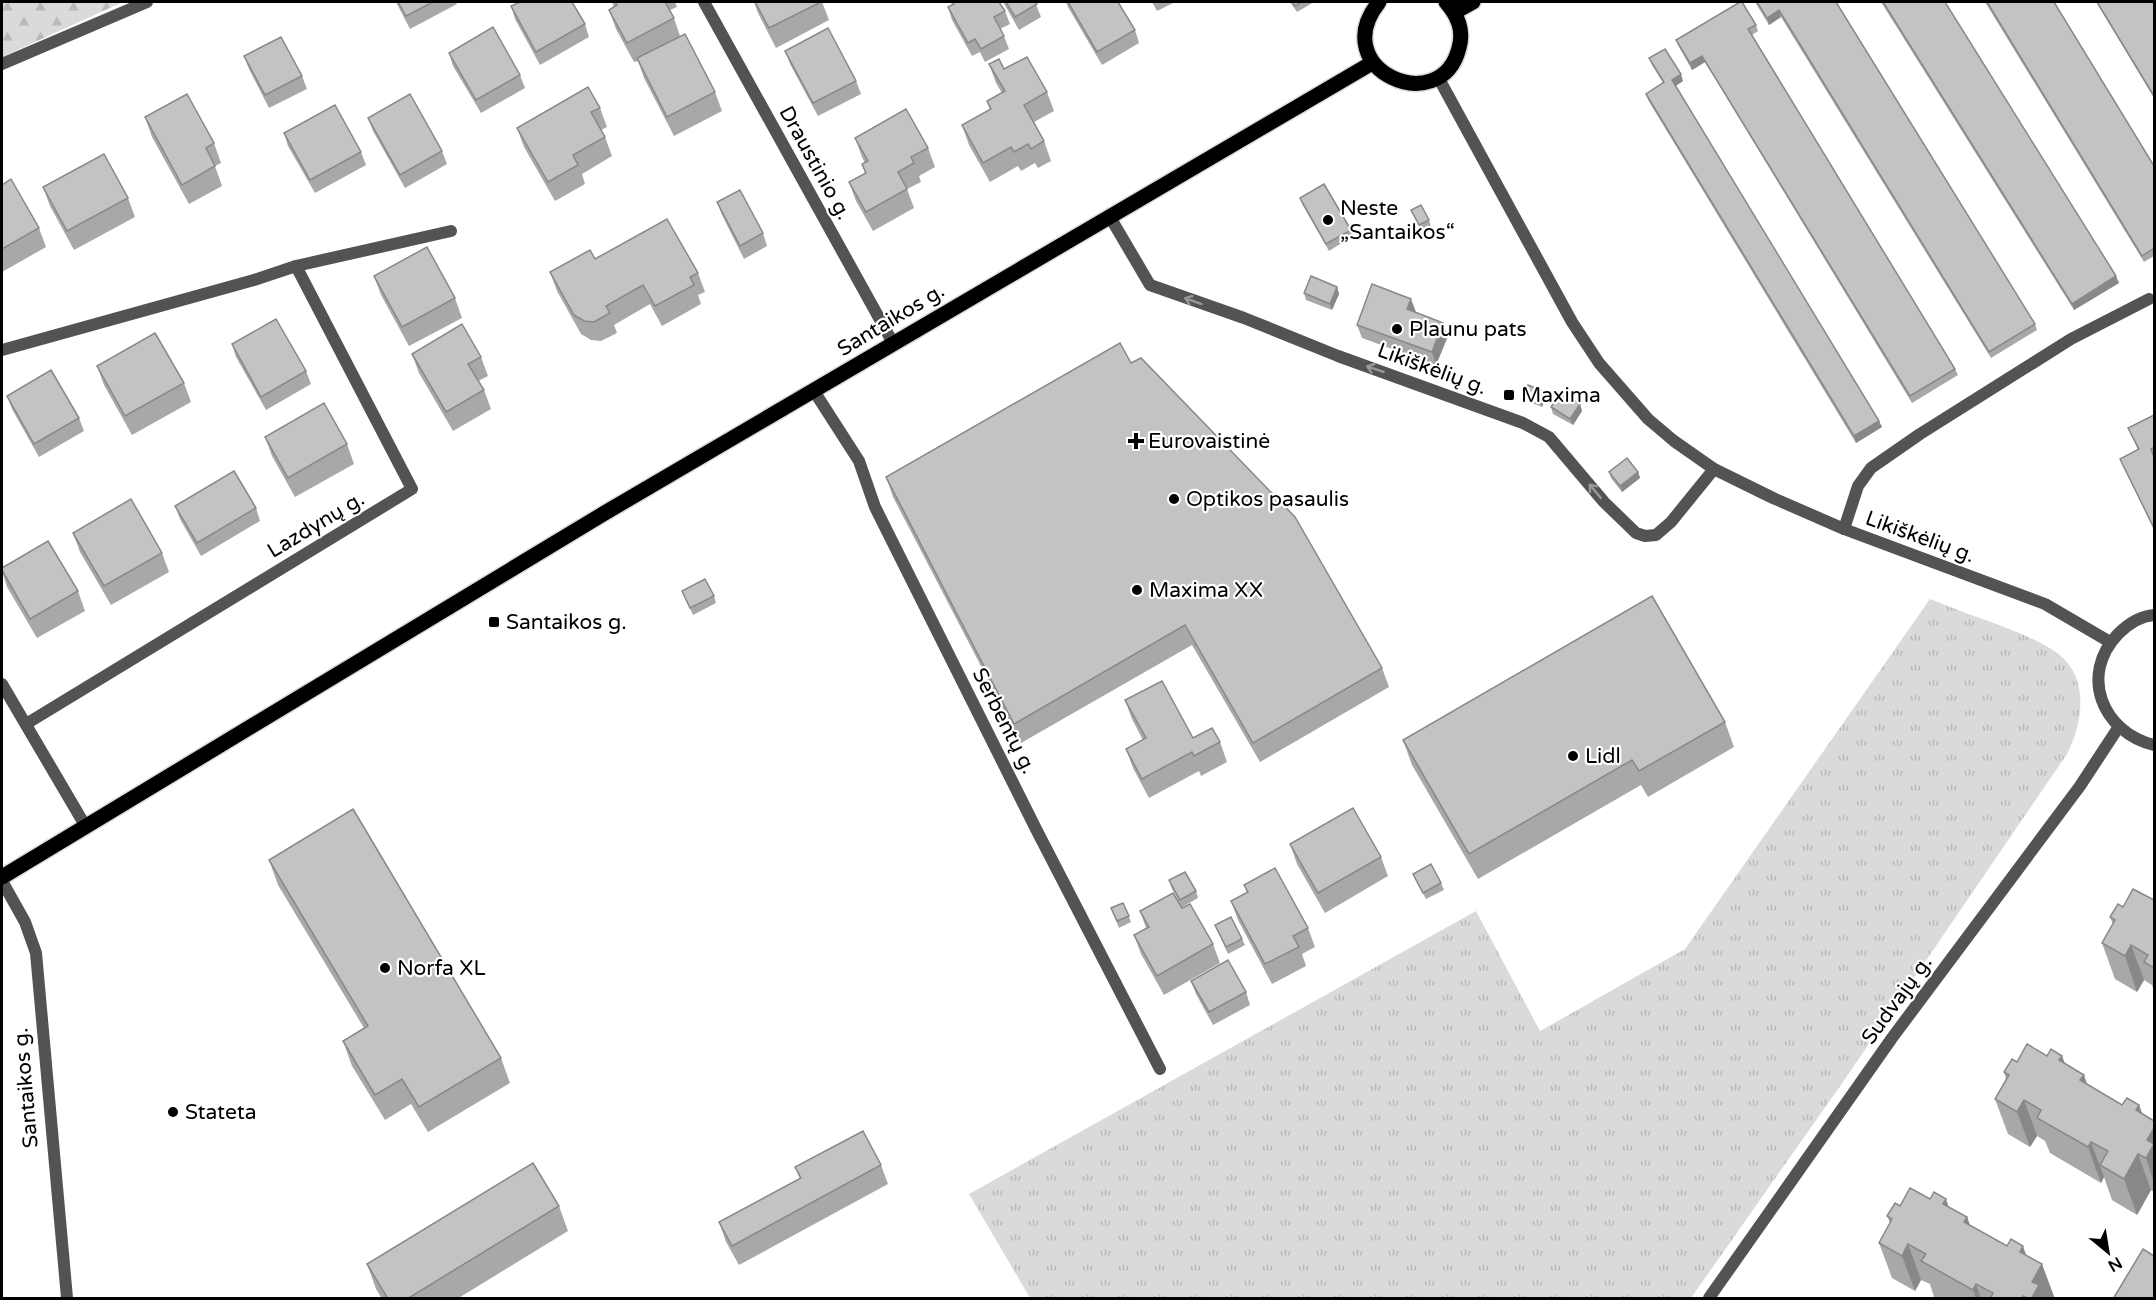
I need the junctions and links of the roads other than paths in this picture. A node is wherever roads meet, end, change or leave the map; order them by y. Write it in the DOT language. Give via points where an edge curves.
graph roads {
  1 [pos="147,2"];
  2 [pos="704,2"];
  3 [pos="1379,2"];
  4 [pos="1473,2"];
  5 [pos="1451,7"];
  6 [pos="1372,63"];
  7 [pos="2,64"];
  8 [pos="1438,77"];
  9 [pos="1110,217"];
  10 [pos="451,231"];
  11 [pos="296,266"];
  12 [pos="2150,299"];
  13 [pos="893,343"];
  14 [pos="2,350"];
  15 [pos="814,391"];
  16 [pos="1714,469"];
  17 [pos="1844,529"];
  18 [pos="2154,615"];
  19 [pos="2110,642"];
  20 [pos="2,684"];
  21 [pos="26,724"];
  22 [pos="2118,728"];
  23 [pos="2154,745"];
  24 [pos="86,826"];
  25 [pos="2,879"];
  26 [pos="1160,1069"];
  27 [pos="67,1299"];
  28 [pos="1709,1299"];
  1 -- 7 [label="street"];
  2 -- 13 [label="street, Draustinio g."];
  3 -- 6 [label="main road" via="1370,13 1365,30"];
  4 -- 5 [label="main road"];
  5 -- 8 [label="main road" via="1460,26 1461,41 1457,56"];
  6 -- 8 [label="main road" via="1385,76 1402,83 1421,84"];
  6 -- 9 [label="main road, Santaikos g."];
  8 -- 16 [label="street, Likiškėlių g." via="1552,288 1599,363 1648,419"];
  9 -- 13 [label="main road, Santaikos g."];
  16 -- 9 [label="street, Likiškėlių g., one-way" via="1664,529 1656,535 1636,533 1549,437 1534,428 1150,285"];
  10 -- 11 [label="street"];
  11 -- 14 [label="street"];
  11 -- 21 [label="street, Lazdynų g." via="412,489"];
  12 -- 17 [label="street" via="2071,339 1871,468 1858,486"];
  13 -- 15 [label="main road, Santaikos g."];
  15 -- 24 [label="main road, Santaikos g."];
  15 -- 26 [label="street, Serbentų g." via="859,461 875,507"];
  16 -- 17 [label="street, Likiškėlių g."];
  17 -- 19 [label="street, Likiškėlių g." via="2045,604"];
  18 -- 19 [label="street" via="2127,625"];
  19 -- 22 [label="street" via="2101,663 2099,687 2105,709"];
  20 -- 21 [label="street"];
  21 -- 24 [label="street"];
  22 -- 23 [label="street" via="2138,741"];
  22 -- 28 [label="street, Sudvajų g." via="2080,786 1892,1038"];
  24 -- 25 [label="main road, Santaikos g."];
  25 -- 27 [label="street, Santaikos g." via="36,953"];
}
